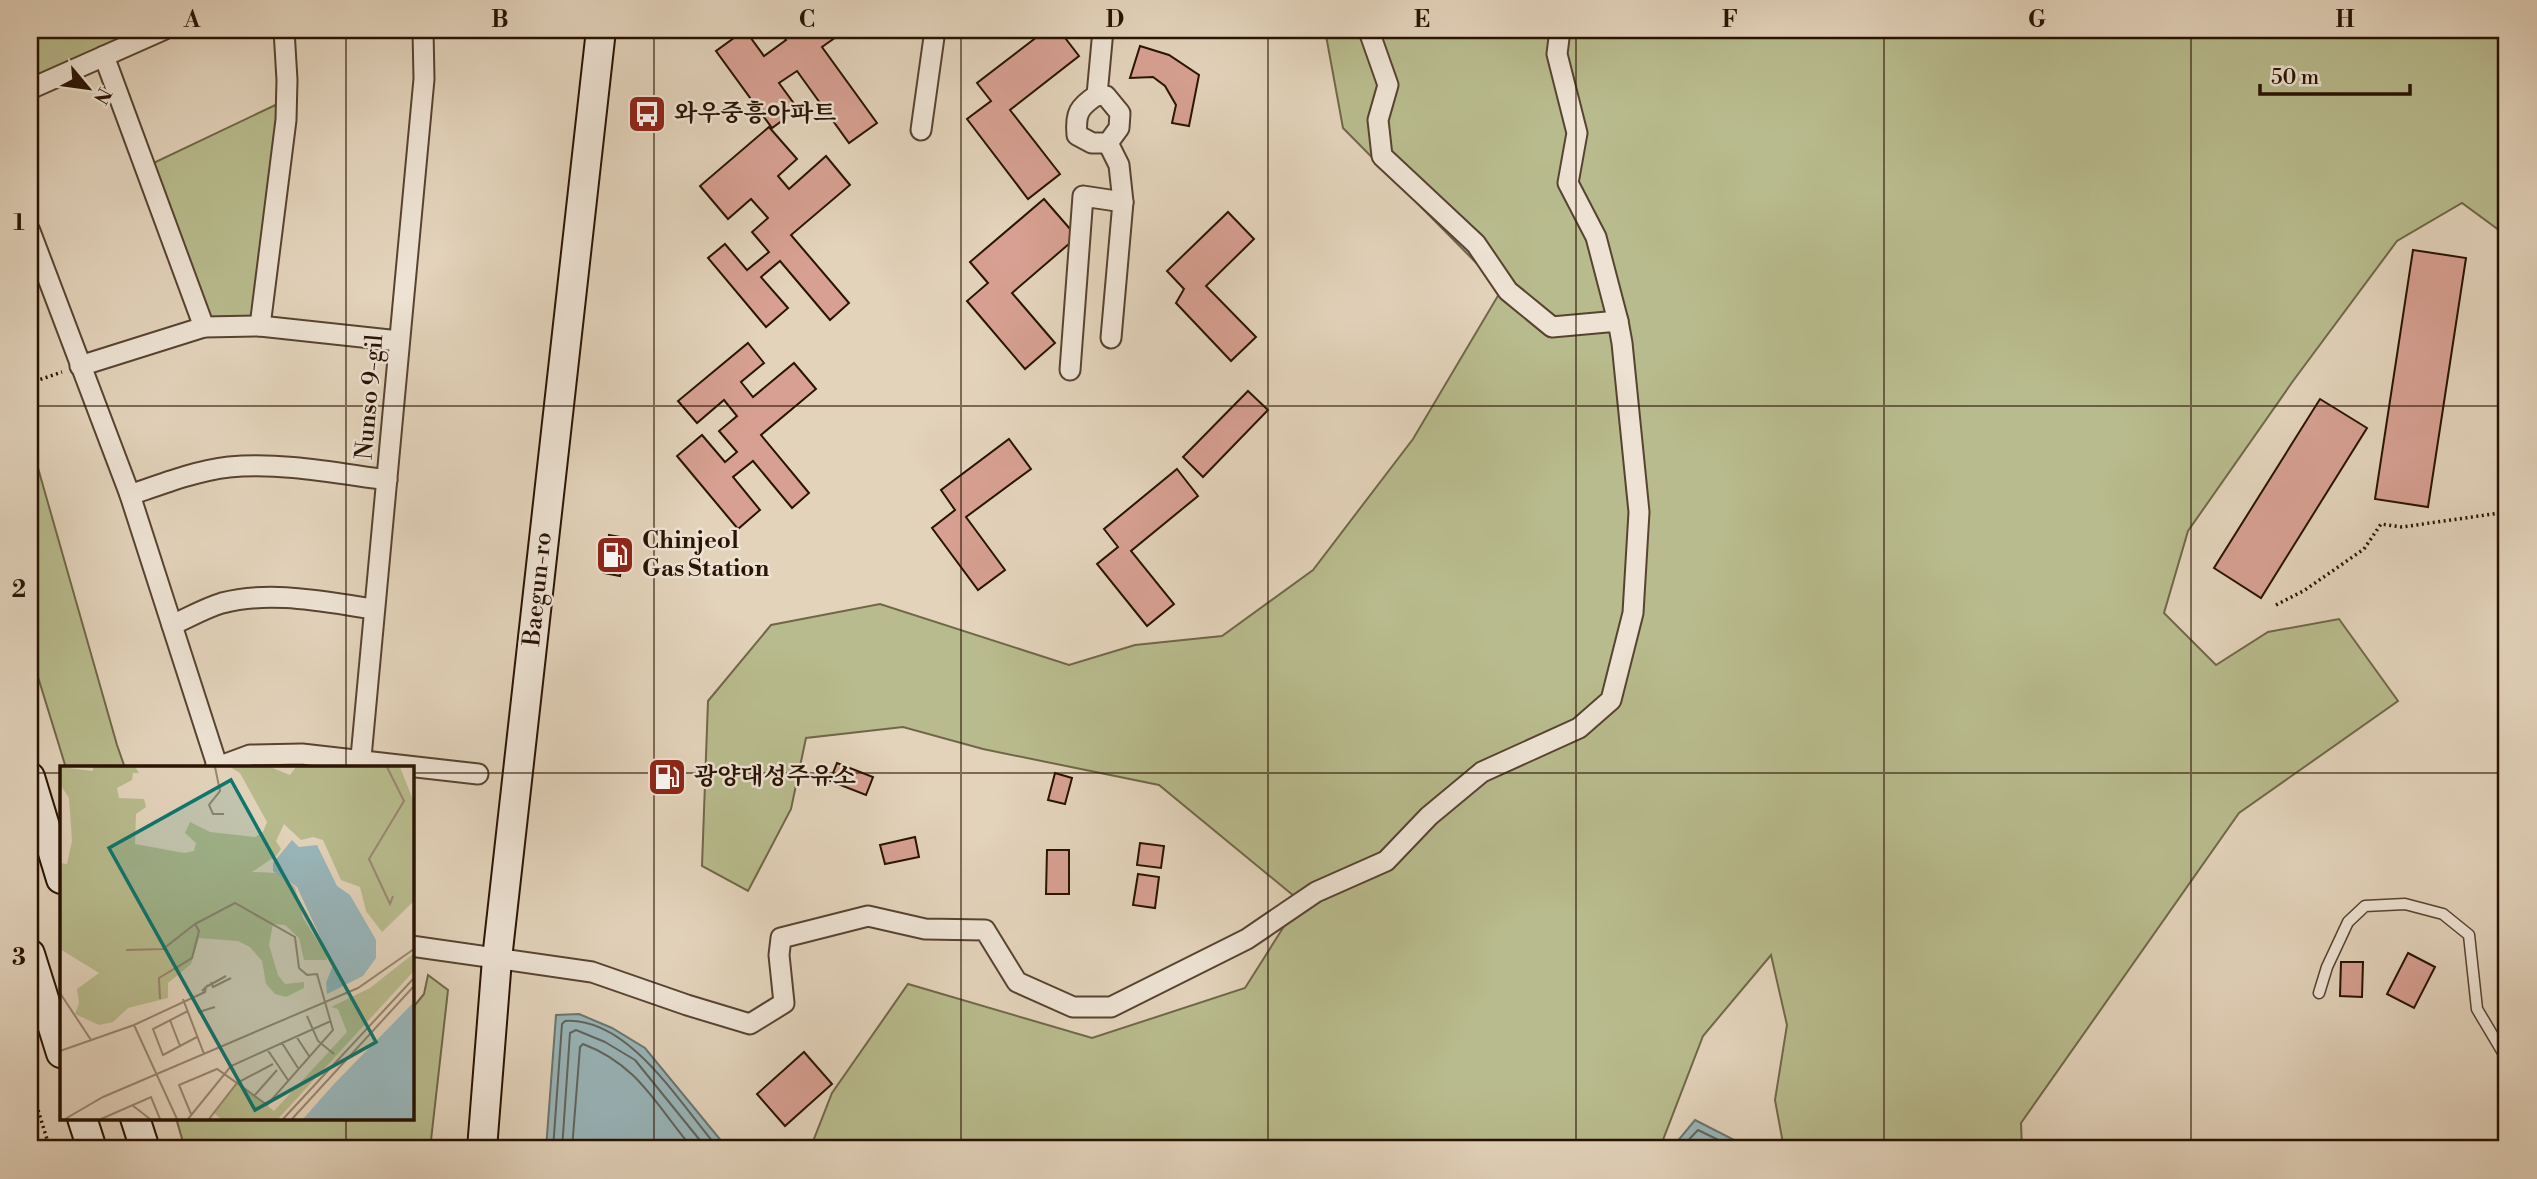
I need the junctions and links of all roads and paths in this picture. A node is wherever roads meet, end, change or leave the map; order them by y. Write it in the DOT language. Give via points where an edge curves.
graph roads {
  1 [pos="163,30"];
  2 [pos="284,30"];
  3 [pos="423,30"];
  4 [pos="601,30"];
  5 [pos="935,30"];
  6 [pos="1103,30"];
  7 [pos="1370,30"];
  8 [pos="1560,30"];
  9 [pos="104,56"];
  10 [pos="30,89"];
  11 [pos="1097,95"];
  12 [pos="921,130"];
  13 [pos="1108,143"];
  14 [pos="1123,202"];
  15 [pos="30,231"];
  16 [pos="1618,321"];
  17 [pos="260,326"];
  18 [pos="204,327"];
  19 [pos="1111,338"];
  20 [pos="400,341"];
  21 [pos="80,366"];
  22 [pos="1070,370"];
  23 [pos="30,383"];
  24 [pos="387,480"];
  25 [pos="130,495"];
  26 [pos="2507,512"];
  27 [pos="2276,605"];
  28 [pos="374,608"];
  29 [pos="172,625"];
  30 [pos="360,764"];
  31 [pos="217,766"];
  32 [pos="220,766"];
  33 [pos="381,766"];
  34 [pos="413,769"];
  35 [pos="478,775"];
  36 [pos="30,777"];
  37 [pos="60,876"];
  38 [pos="413,946"];
  39 [pos="30,954"];
  40 [pos="497,959"];
  41 [pos="2319,993"];
  42 [pos="60,1050"];
  43 [pos="2507,1054"];
  44 [pos="30,1084"];
  45 [pos="83,1120"];
  46 [pos="136,1120"];
  47 [pos="50,1149"];
  48 [pos="92,1149"];
  49 [pos="145,1149"];
  50 [pos="482,1149"];
  1 -- 9 [label="street"];
  2 -- 17 [label="street" via="286,120"];
  3 -- 20 [label="street, Nunso 9-gil" via="424,79"];
  4 -- 40 [label="main road, Baegun-ro"];
  5 -- 12 [label="street"];
  6 -- 11 [label="street"];
  7 -- 16 [label="street" via="1388,85 1378,120 1382,156 1476,244 1508,291 1552,327"];
  8 -- 16 [label="street" via="1558,54 1577,133 1568,183 1596,237"];
  9 -- 10 [label="street"];
  9 -- 18 [label="street"];
  11 -- 13 [label="street" via="1107,96 1120,113 1118,128"];
  11 -- 13 [label="street" via="1084,103 1076,118 1077,135 1091,143"];
  13 -- 14 [label="street" via="1119,165"];
  14 -- 19 [label="street"];
  14 -- 22 [label="street" via="1083,196"];
  15 -- 21 [label="street"];
  16 -- 40 [label="street" via="1639,512 1633,613 1611,700 1580,728 1482,772 1385,861 1316,892 1247,940 1111,1007 1073,1007 1017,982 985,930 925,929 868,916 781,938 784,1003 750,1024 592,972"];
  17 -- 18 [label="street"];
  17 -- 20 [label="street"];
  18 -- 21 [label="street"];
  20 -- 24 [label="street, Nunso 9-gil"];
  21 -- 23 [label="path"];
  21 -- 25 [label="street"];
  24 -- 25 [label="street" via="272,465 228,467"];
  24 -- 28 [label="street, Nunso 9-gil"];
  25 -- 29 [label="street"];
  26 -- 27 [label="path" via="2402,527 2381,524 2364,550"];
  28 -- 29 [label="street" via="247,598 219,604"];
  28 -- 30 [label="street, Nunso 9-gil"];
  29 -- 31 [label="street"];
  30 -- 32 [label="street" via="274,754 250,755"];
  30 -- 33 [label="street"];
  34 -- 35 [label="street"];
  36 -- 37 [label="main road"];
  38 -- 40 [label="street"];
  39 -- 42 [label="main road"];
  40 -- 50 [label="main road, Baegun-ro"];
  41 -- 43 [label="lane" via="2348,922 2365,906 2404,904 2443,914 2469,935 2477,1009"];
  44 -- 47 [label="path"];
  45 -- 48 [label="main road"];
  46 -- 49 [label="main road"];
}
